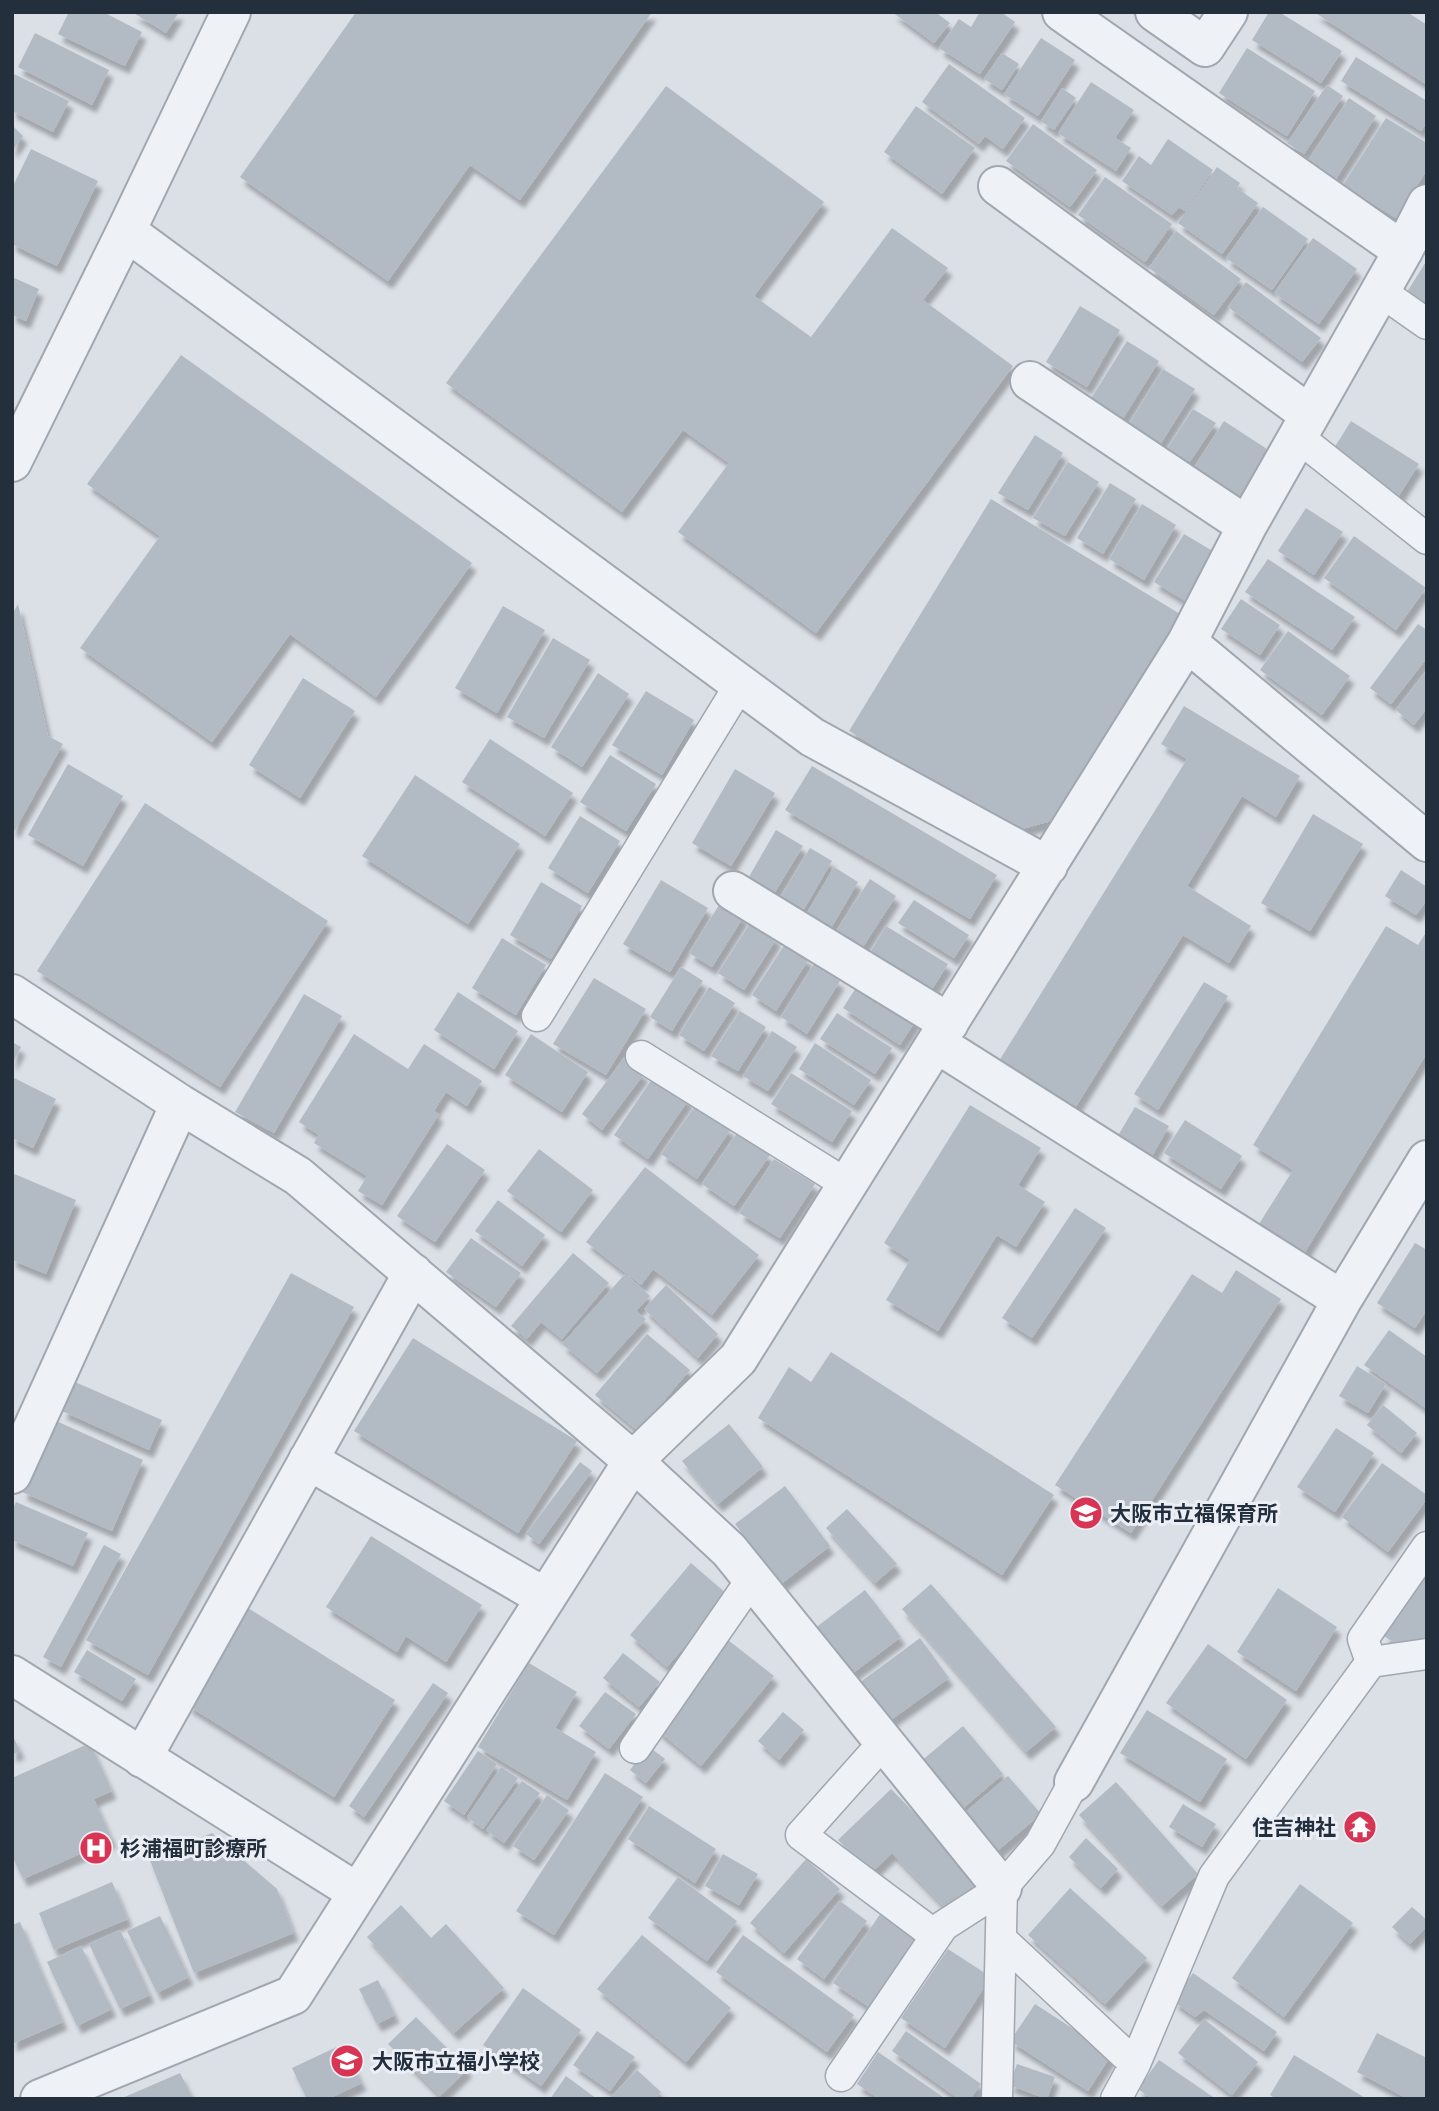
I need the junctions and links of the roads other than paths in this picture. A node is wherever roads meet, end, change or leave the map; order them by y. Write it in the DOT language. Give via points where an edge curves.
graph roads {
  1 [pos="231,12"];
  2 [pos="1062,12"];
  3 [pos="1155,12"];
  4 [pos="1228,12"];
  5 [pos="999,186"];
  6 [pos="1427,204"];
  7 [pos="127,231"];
  8 [pos="1403,251"];
  9 [pos="1380,291"];
  10 [pos="1427,324"];
  11 [pos="1030,381"];
  12 [pos="1304,426"];
  13 [pos="12,462"];
  14 [pos="1247,526"];
  15 [pos="1427,539"];
  16 [pos="1187,642"];
  17 [pos="741,684"];
  18 [pos="1427,842"];
  19 [pos="1048,866"];
  20 [pos="733,891"];
  21 [pos="12,994"];
  22 [pos="537,1016"];
  23 [pos="943,1033"];
  24 [pos="640,1056"];
  25 [pos="180,1104"];
  26 [pos="1427,1160"];
  27 [pos="848,1185"];
  28 [pos="413,1273"];
  29 [pos="1342,1300"];
  30 [pos="308,1460"];
  31 [pos="633,1461"];
  32 [pos="12,1475"];
  33 [pos="1427,1547"];
  34 [pos="752,1579"];
  35 [pos="547,1598"];
  36 [pos="1427,1654"];
  37 [pos="1371,1662"];
  38 [pos="12,1675"];
  39 [pos="884,1742"];
  40 [pos="635,1748"];
  41 [pos="142,1758"];
  42 [pos="1074,1782"];
  43 [pos="1002,1888"];
  44 [pos="358,1893"];
  45 [pos="936,1936"];
  46 [pos="1001,1939"];
  47 [pos="1135,2064"];
  48 [pos="841,2076"];
  49 [pos="40,2099"];
  50 [pos="997,2099"];
  51 [pos="1116,2099"];
  1 -- 7 [label="street"];
  2 -- 8 [label="street"];
  3 -- 4 [label="street" via="1205,47"];
  5 -- 12 [label="street"];
  6 -- 8 [label="street"];
  7 -- 13 [label="street"];
  7 -- 17 [label="street"];
  8 -- 9 [label="street"];
  9 -- 10 [label="lane"];
  9 -- 12 [label="street"];
  11 -- 14 [label="street"];
  12 -- 14 [label="street"];
  12 -- 15 [label="lane"];
  14 -- 16 [label="street"];
  16 -- 18 [label="street"];
  16 -- 19 [label="street"];
  17 -- 19 [label="street" via="813,737"];
  17 -- 22 [label="lane"];
  19 -- 23 [label="street"];
  20 -- 23 [label="street"];
  21 -- 25 [label="street"];
  23 -- 27 [label="street"];
  23 -- 29 [label="street"];
  24 -- 27 [label="lane"];
  25 -- 28 [label="street" via="298,1176"];
  25 -- 32 [label="street"];
  26 -- 29 [label="street"];
  27 -- 31 [label="street" via="738,1359"];
  28 -- 30 [label="street"];
  28 -- 31 [label="street"];
  29 -- 42 [label="street"];
  30 -- 35 [label="street"];
  30 -- 41 [label="street"];
  31 -- 34 [label="street" via="729,1550"];
  31 -- 35 [label="street"];
  33 -- 37 [label="lane" via="1363,1639"];
  34 -- 39 [label="street"];
  34 -- 40 [label="lane"];
  35 -- 44 [label="street"];
  36 -- 37 [label="lane"];
  37 -- 47 [label="lane" via="1214,1876"];
  38 -- 41 [label="street"];
  39 -- 43 [label="street"];
  39 -- 45 [label="lane" via="801,1835"];
  41 -- 44 [label="street"];
  42 -- 43 [label="lane" via="1040,1844"];
  43 -- 45 [label="lane" via="943,1926"];
  43 -- 46 [label="lane"];
  44 -- 49 [label="street" via="293,1995"];
  45 -- 48 [label="lane"];
  46 -- 47 [label="lane"];
  46 -- 50 [label="lane"];
  47 -- 51 [label="lane"];
}
